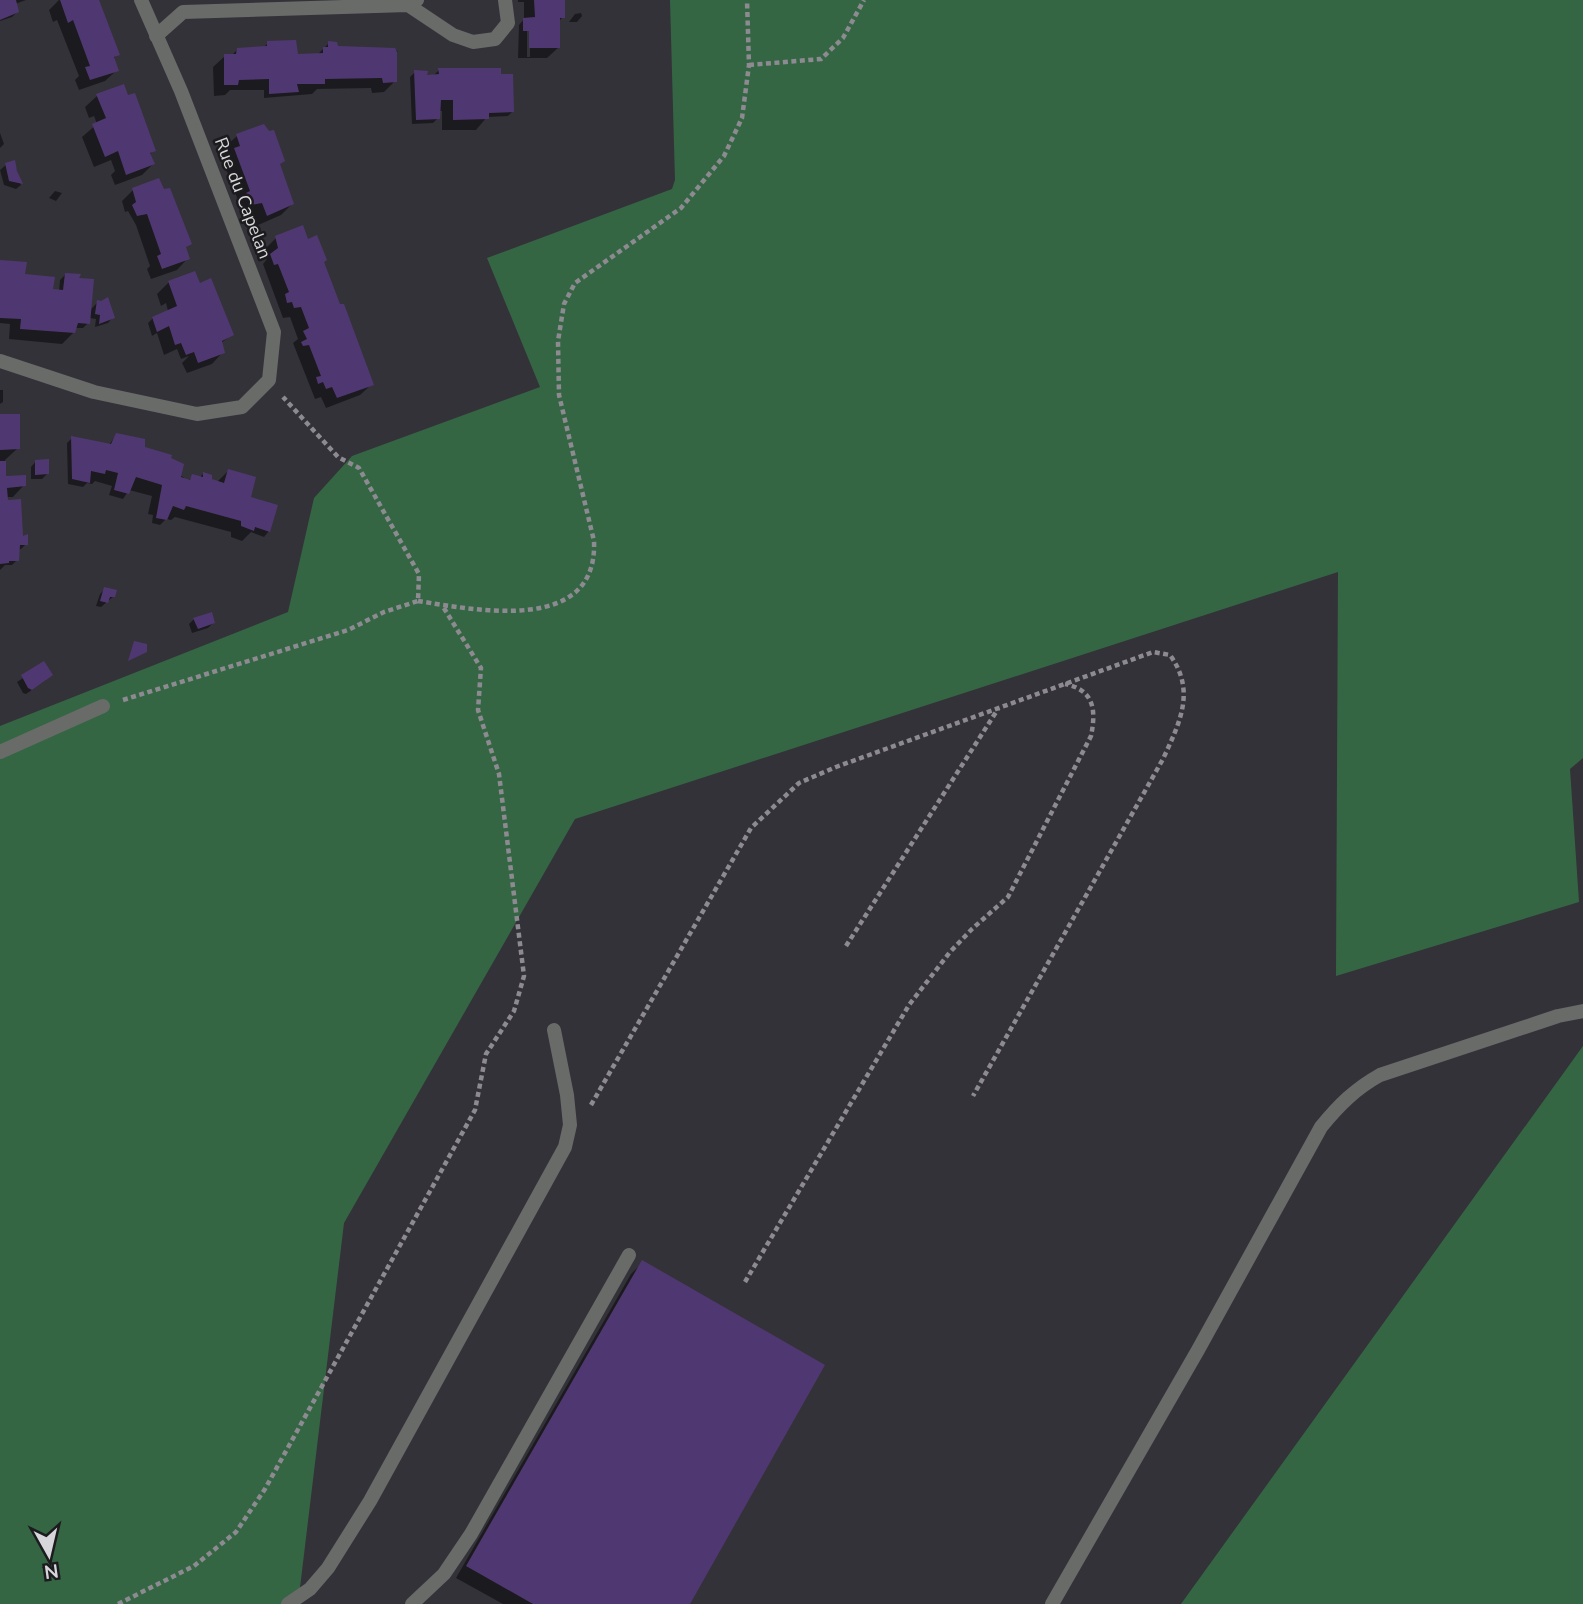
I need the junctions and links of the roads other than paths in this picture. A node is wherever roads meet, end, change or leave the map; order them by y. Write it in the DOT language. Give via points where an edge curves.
graph roads {
  1 [pos="141,0"];
  2 [pos="505,0"];
  3 [pos="413,2"];
  4 [pos="156,36"];
  5 [pos="0,361"];
  6 [pos="103,706"];
  7 [pos="0,752"];
  8 [pos="1583,1011"];
  9 [pos="554,1030"];
  10 [pos="629,1255"];
  11 [pos="288,1604"];
  12 [pos="412,1604"];
  13 [pos="1052,1604"];
  1 -- 4 [label="street, Rue du Capelan"];
  2 -- 3 [label="street" via="508,23 495,39 473,42 453,35"];
  3 -- 4 [label="street" via="183,12"];
  4 -- 5 [label="street, Rue du Capelan" via="274,332 269,380 242,407 197,414 94,392"];
  6 -- 7 [label="street"];
  8 -- 13 [label="street" via="1380,1075 1342,1101 1321,1127"];
  9 -- 11 [label="street" via="570,1125 565,1147 370,1501 328,1569"];
  10 -- 12 [label="street" via="471,1534 444,1574"];
}
